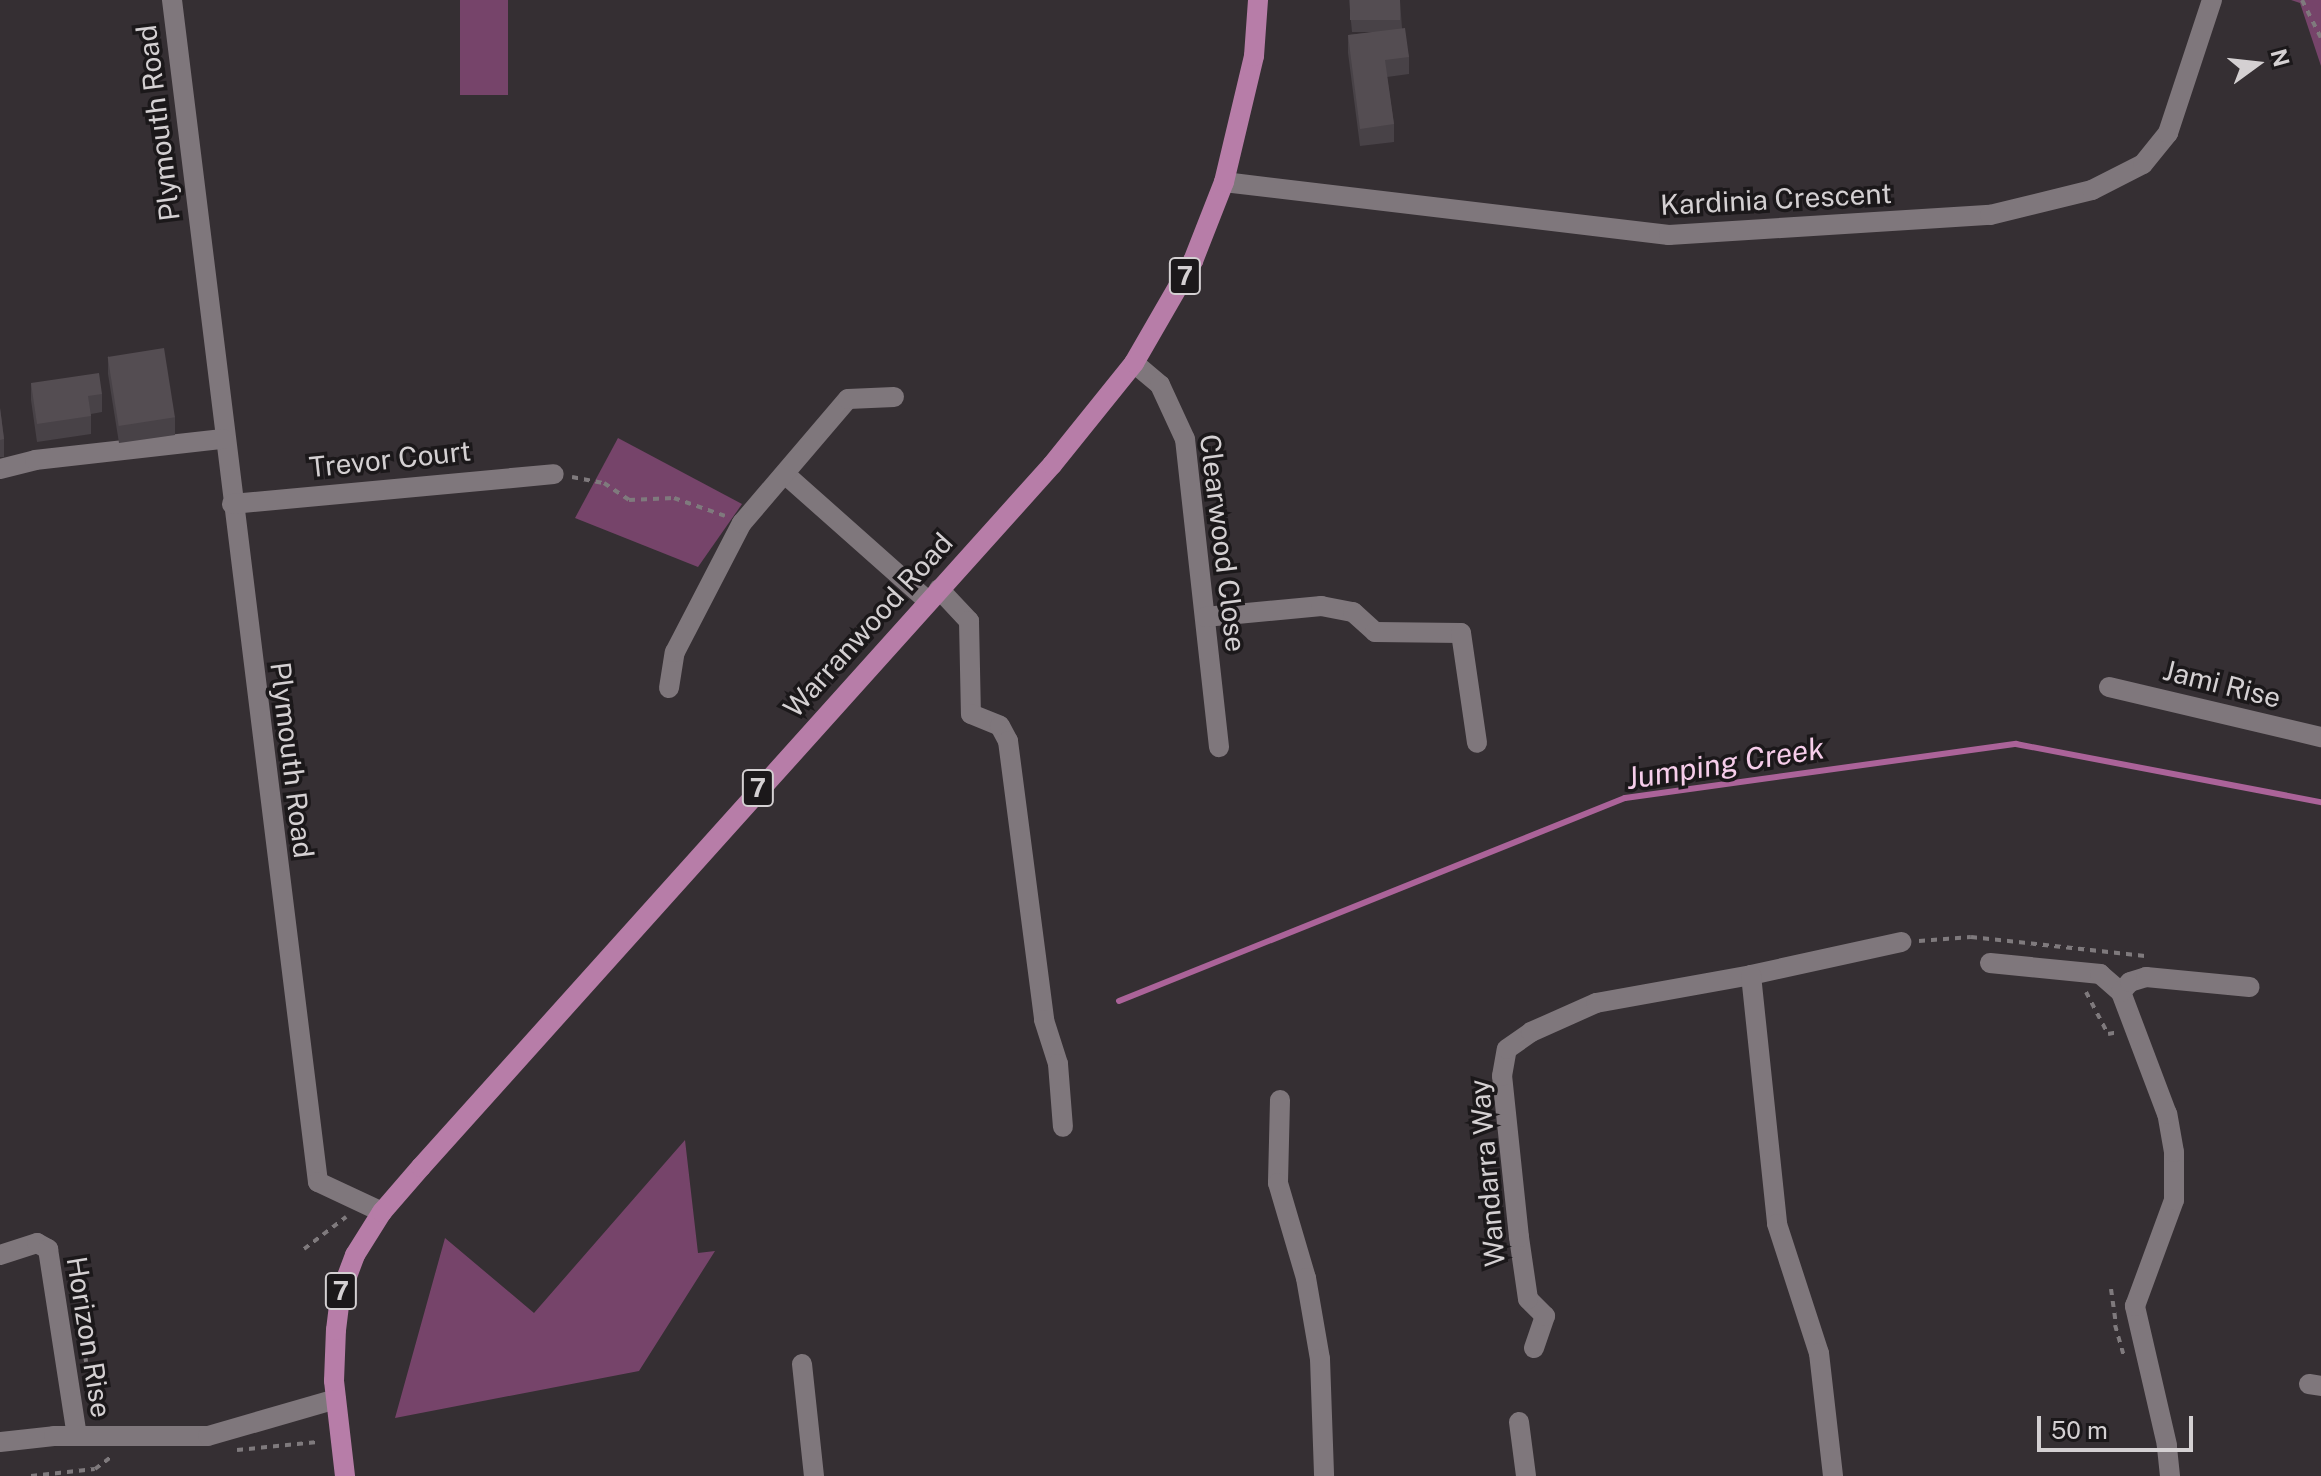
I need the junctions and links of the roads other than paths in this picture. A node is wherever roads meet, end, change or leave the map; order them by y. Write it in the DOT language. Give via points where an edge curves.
graph roads {
  1 [pos="172,0"];
  2 [pos="1258,0"];
  3 [pos="2212,0"];
  4 [pos="1224,182"];
  5 [pos="1134,363"];
  6 [pos="894,397"];
  7 [pos="223,439"];
  8 [pos="0,469"];
  9 [pos="554,474"];
  10 [pos="786,475"];
  11 [pos="232,504"];
  12 [pos="933,595"];
  13 [pos="1205,617"];
  14 [pos="2109,687"];
  15 [pos="669,688"];
  16 [pos="2321,737"];
  17 [pos="1477,743"];
  18 [pos="1219,747"];
  19 [pos="1901,942"];
  20 [pos="1990,963"];
  21 [pos="1751,975"];
  22 [pos="2250,987"];
  23 [pos="2121,992"];
  24 [pos="1280,1100"];
  25 [pos="1063,1127"];
  26 [pos="382,1212"];
  27 [pos="0,1255"];
  28 [pos="1534,1348"];
  29 [pos="802,1364"];
  30 [pos="336,1399"];
  31 [pos="1519,1422"];
  32 [pos="77,1436"];
  33 [pos="0,1442"];
  34 [pos="345,1476"];
  35 [pos="814,1476"];
  36 [pos="1324,1476"];
  37 [pos="1526,1476"];
  38 [pos="1833,1476"];
  39 [pos="2170,1476"];
  1 -- 7 [label="street, Plymouth Road"];
  2 -- 4 [label="main road, Warranwood Road / 7" via="1254,56"];
  3 -- 4 [label="street, Kardinia Crescent" via="2168,133 2143,164 2092,190 1990,215 1669,235"];
  4 -- 5 [label="main road, Warranwood Road / 7" via="1186,275"];
  5 -- 12 [label="main road, Warranwood Road / 7"];
  5 -- 13 [label="street, Clearwood Close" via="1160,385 1185,439"];
  6 -- 10 [label="street" via="848,399"];
  7 -- 8 [label="street" via="35,460"];
  7 -- 11 [label="street, Plymouth Road"];
  9 -- 11 [label="street, Trevor Court"];
  10 -- 12 [label="street"];
  10 -- 15 [label="street" via="742,523 675,652"];
  11 -- 26 [label="street, Plymouth Road" via="318,1182"];
  12 -- 25 [label="street" via="969,621 971,714 1000,726 1008,741"];
  12 -- 26 [label="main road, Warranwood Road / 7"];
  13 -- 17 [label="street" via="1321,606 1353,612 1375,632 1461,633"];
  13 -- 18 [label="street, Clearwood Close"];
  14 -- 16 [label="street, Jami Rise"];
  19 -- 21 [label="street, Wandarra Way"];
  20 -- 23 [label="street" via="2100,974"];
  21 -- 28 [label="street, Wandarra Way" via="1596,1003 1531,1032 1507,1049 1502,1076 1519,1237 1528,1299 1545,1316"];
  21 -- 38 [label="street" via="1777,1224 1814,1330"];
  22 -- 23 [label="street" via="2146,977"];
  23 -- 39 [label="street" via="2167,1114 2174,1152 2174,1200 2135,1306"];
  24 -- 36 [label="street" via="1278,1183 1306,1278 1320,1359"];
  26 -- 30 [label="main road, 7" via="355,1255 340,1295"];
  27 -- 32 [label="street, Horizon Rise" via="37,1243 48,1249"];
  29 -- 35 [label="street"];
  30 -- 32 [label="street, Horizon Rise" via="208,1436"];
  30 -- 34 [label="main road, 7"];
  31 -- 37 [label="street"];
  32 -- 33 [label="street, Horizon Rise"];
}
